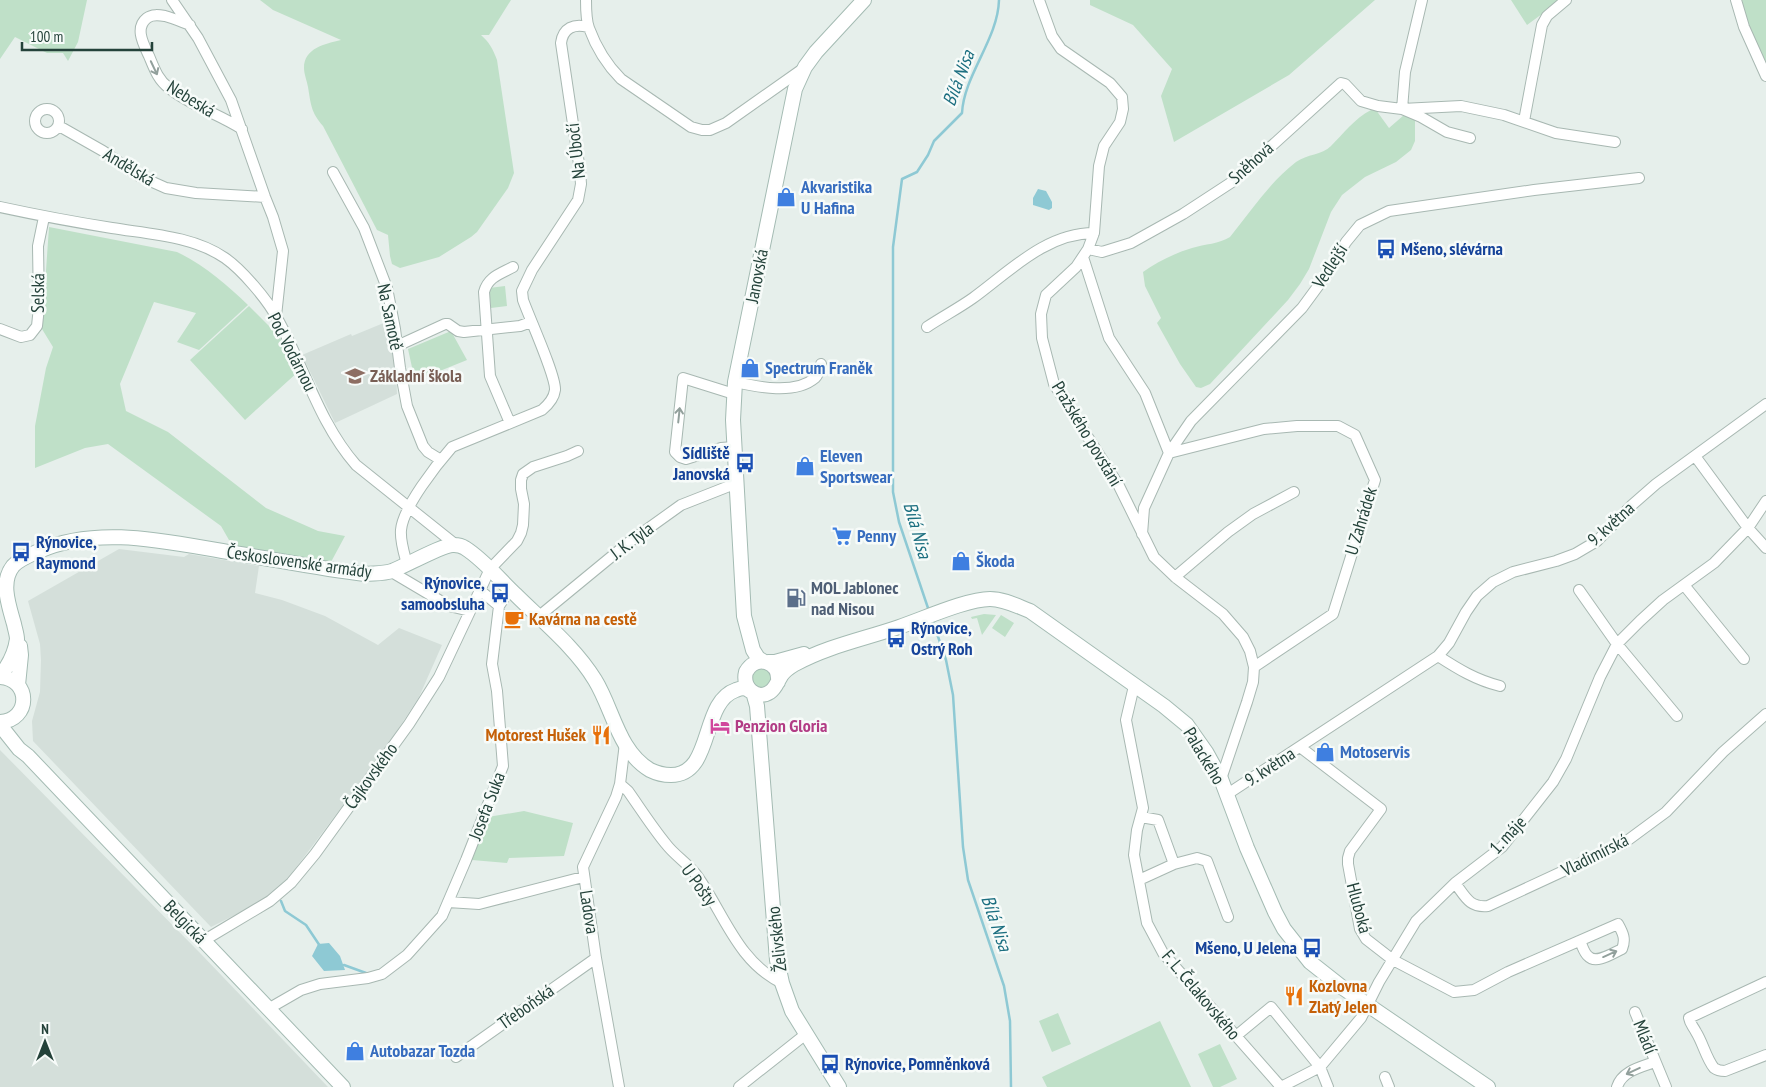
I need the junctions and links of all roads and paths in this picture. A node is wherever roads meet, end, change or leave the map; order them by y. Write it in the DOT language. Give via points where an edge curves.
graph roads {
  1 [pos="172,0"];
  2 [pos="586,0"];
  3 [pos="864,0"];
  4 [pos="1039,0"];
  5 [pos="1422,0"];
  6 [pos="1566,0"];
  7 [pos="1736,0"];
  8 [pos="190,25"];
  9 [pos="588,26"];
  10 [pos="805,67"];
  11 [pos="1766,76"];
  12 [pos="1402,109"];
  13 [pos="1524,121"];
  14 [pos="58,126"];
  15 [pos="242,129"];
  16 [pos="1470,138"];
  17 [pos="1615,142"];
  18 [pos="333,172"];
  19 [pos="1639,178"];
  20 [pos="265,197"];
  21 [pos="0,207"];
  22 [pos="44,217"];
  23 [pos="1094,234"];
  24 [pos="1085,253"];
  25 [pos="513,267"];
  26 [pos="276,316"];
  27 [pos="531,322"];
  28 [pos="927,327"];
  29 [pos="0,329"];
  30 [pos="486,330"];
  31 [pos="397,346"];
  32 [pos="821,364"];
  33 [pos="735,388"];
  34 [pos="1766,404"];
  35 [pos="510,423"];
  36 [pos="734,447"];
  37 [pos="578,451"];
  38 [pos="1170,453"];
  39 [pos="1695,456"];
  40 [pos="441,460"];
  41 [pos="737,483"];
  42 [pos="1294,492"];
  43 [pos="1766,501"];
  44 [pos="408,508"];
  45 [pos="1748,528"];
  46 [pos="1142,535"];
  47 [pos="456,545"];
  48 [pos="1766,548"];
  49 [pos="407,564"];
  50 [pos="490,569"];
  51 [pos="390,572"];
  52 [pos="1175,577"];
  53 [pos="741,578"];
  54 [pos="1684,584"];
  55 [pos="510,589"];
  56 [pos="1579,590"];
  57 [pos="481,591"];
  58 [pos="499,606"];
  59 [pos="470,611"];
  60 [pos="538,617"];
  61 [pos="17,639"];
  62 [pos="1618,644"];
  63 [pos="820,652"];
  64 [pos="1438,656"];
  65 [pos="1744,659"];
  66 [pos="766,662"];
  67 [pos="1254,666"];
  68 [pos="746,670"];
  69 [pos="0,677"];
  70 [pos="18,685"];
  71 [pos="1134,686"];
  72 [pos="1500,686"];
  73 [pos="774,687"];
  74 [pos="752,692"];
  75 [pos="1766,714"];
  76 [pos="16,716"];
  77 [pos="1677,716"];
  78 [pos="712,720"];
  79 [pos="0,723"];
  80 [pos="625,743"];
  81 [pos="1300,747"];
  82 [pos="28,756"];
  83 [pos="763,777"];
  84 [pos="1220,779"];
  85 [pos="620,784"];
  86 [pos="1226,795"];
  87 [pos="1141,817"];
  88 [pos="1174,864"];
  89 [pos="583,877"];
  90 [pos="1139,880"];
  91 [pos="1455,883"];
  92 [pos="448,902"];
  93 [pos="1228,917"];
  94 [pos="203,941"];
  95 [pos="1580,941"];
  96 [pos="596,958"];
  97 [pos="1393,960"];
  98 [pos="1766,982"];
  99 [pos="782,983"];
  100 [pos="1368,1004"];
  101 [pos="268,1009"];
  102 [pos="1635,1012"];
  103 [pos="806,1034"];
  104 [pos="1236,1036"];
  105 [pos="1766,1055"];
  106 [pos="456,1057"];
  107 [pos="1655,1062"];
  108 [pos="1320,1067"];
  109 [pos="1385,1077"];
  110 [pos="342,1087"];
  111 [pos="619,1087"];
  112 [pos="739,1087"];
  113 [pos="839,1087"];
  114 [pos="1281,1087"];
  115 [pos="1328,1087"];
  116 [pos="1389,1087"];
  117 [pos="1488,1087"];
  118 [pos="1617,1087"];
  119 [pos="1666,1087"];
  1 -- 8 [label="street, Nebeská"];
  2 -- 9 [label="street"];
  3 -- 10 [label="street, Janovská"];
  4 -- 23 [label="street, Pražského povstání" via="1052,36 1061,49 1110,83 1122,97 1120,122 1104,146 1099,166"];
  5 -- 12 [label="street" via="1405,72"];
  6 -- 13 [label="street" via="1547,16 1542,25"];
  7 -- 11 [label="street"];
  8 -- 15 [label="street, Nebeská" via="231,100"];
  8 -- 15 [label="street, Nebeská, one-way" via="157,15 142,23 142,41 156,74 167,87 188,102"];
  9 -- 10 [label="street" via="605,60 621,79 691,127 702,130 726,123"];
  9 -- 27 [label="street, Na Úbočí" via="570,27 562,37 581,184 578,200 522,291"];
  10 -- 33 [label="street, Janovská" via="795,89"];
  12 -- 13 [label="street, Sněhová" via="1461,106"];
  12 -- 16 [label="street, Sněhová" via="1447,132"];
  12 -- 24 [label="street, Sněhová" via="1361,101 1341,83 1232,182 1131,243 1102,252"];
  13 -- 17 [label="street, Sněhová" via="1556,133"];
  14 -- 20 [label="street, Andělská" via="139,176 166,188"];
  15 -- 20 [label="street, Nebeská"];
  18 -- 31 [label="street, Na Samotě" via="364,228 387,288"];
  19 -- 38 [label="street, Vedlejší" via="1389,211 1360,226 1302,308 1190,421"];
  20 -- 26 [label="street, Nebeská" via="283,251"];
  21 -- 22 [label="street, Pod Vodárnou"];
  22 -- 26 [label="street, Pod Vodárnou" via="184,240 207,249 224,258 248,279"];
  22 -- 29 [label="street, Selská" via="38,246 37,326 30,336 21,337"];
  23 -- 24 [label="street, Pražského povstání"];
  23 -- 28 [label="street" via="1083,233 1046,245"];
  24 -- 38 [label="street" via="1109,338 1145,393"];
  24 -- 46 [label="street, Pražského povstání" via="1076,267 1046,296 1041,314 1042,338 1054,384 1119,486"];
  25 -- 30 [label="street" via="490,278 486,286"];
  26 -- 44 [label="street, Pod Vodárnou" via="337,442 356,465"];
  27 -- 30 [label="street"];
  27 -- 35 [label="street, Na Úbočí" via="555,389 542,410"];
  30 -- 31 [label="street" via="462,332 445,324"];
  30 -- 35 [label="street" via="490,376"];
  31 -- 40 [label="street, Na Samotě" via="407,406 423,446"];
  32 -- 33 [label="street" via="817,376 795,387"];
  33 -- 36 [label="street, Janovská"];
  36 -- 33 [label="street, one-way" via="686,459 675,452 683,378"];
  34 -- 39 [label="street, 9. května"];
  35 -- 40 [label="street, Na Úbočí" via="452,447"];
  36 -- 41 [label="street, Janovská"];
  37 -- 50 [label="street" via="533,467 523,474 522,532"];
  38 -- 46 [label="street, Vedlejší" via="1144,508"];
  38 -- 67 [label="street, U Zahrádek" via="1264,429 1338,426 1355,435 1375,480 1333,614"];
  39 -- 45 [label="street"];
  39 -- 64 [label="street, 9. května" via="1656,484 1597,541 1575,554 1513,572 1493,582 1477,596"];
  40 -- 44 [label="street, Na Úbočí"];
  41 -- 53 [label="street, Janovská"];
  41 -- 60 [label="street, J. K. Tyla" via="681,504"];
  42 -- 52 [label="street" via="1253,514"];
  43 -- 45 [label="street, 1. máje"];
  44 -- 47 [label="street, Pod Vodárnou"];
  44 -- 49 [label="street, Na Úbočí" via="401,531"];
  45 -- 48 [label="street"];
  45 -- 54 [label="street, 1. máje" via="1714,563"];
  46 -- 52 [label="street, Pražského povstání" via="1154,558"];
  47 -- 49 [label="street, Československé armády"];
  47 -- 50 [label="street" via="467,549"];
  49 -- 51 [label="street, Československé armády"];
  50 -- 55 [label="street"];
  50 -- 57 [label="street, Čajkovského"];
  51 -- 59 [label="street" via="449,606"];
  51 -- 61 [label="street, Československé armády" via="365,574 160,541 119,538 64,542 29,555 13,566 8,574 5,591"];
  52 -- 67 [label="street, Pražského povstání" via="1223,614 1243,637"];
  53 -- 66 [label="street, Janovská" via="746,630 758,658"];
  53 -- 68 [label="street, Janovská" via="738,624 747,660"];
  54 -- 62 [label="street, 1. máje"];
  54 -- 65 [label="street"];
  55 -- 58 [label="street, Josefa Suka"];
  55 -- 60 [label="street"];
  56 -- 62 [label="street"];
  57 -- 58 [label="street"];
  57 -- 59 [label="street, Čajkovského"];
  58 -- 92 [label="street, Josefa Suka" via="492,664 503,766"];
  59 -- 94 [label="street, Čajkovského" via="439,677 315,854 291,883 270,901"];
  60 -- 80 [label="street" via="573,651 596,680"];
  61 -- 69 [label="street" via="12,659"];
  61 -- 70 [label="street, Československé armády" via="21,650"];
  62 -- 77 [label="street"];
  62 -- 91 [label="street, 1. máje" via="1553,782 1502,846"];
  63 -- 66 [label="street, Palackého"];
  63 -- 71 [label="street, Palackého" via="980,600 1002,600 1030,611"];
  63 -- 73 [label="street, Palackého" via="789,668"];
  64 -- 72 [label="street" via="1466,674"];
  64 -- 81 [label="street, 9. května"];
  66 -- 68 [label="street" via="754,663"];
  66 -- 73 [label="street" via="777,672"];
  67 -- 84 [label="street, Pražského povstání" via="1247,702"];
  68 -- 74 [label="street" via="746,683"];
  68 -- 78 [label="street" via="721,691"];
  69 -- 70 [label="street"];
  70 -- 76 [label="street, Československé armády" via="23,701"];
  71 -- 84 [label="street, Palackého" via="1187,725"];
  71 -- 87 [label="street, F. L. Čelakovského" via="1126,720 1143,808"];
  73 -- 74 [label="street" via="762,695"];
  73 -- 83 [label="street, Želivského" via="765,720"];
  74 -- 78 [label="street" via="740,688 728,694"];
  74 -- 83 [label="street, Želivského" via="757,701"];
  75 -- 91 [label="street, Vladimírská" via="1723,752 1666,812 1624,843 1488,906 1469,903"];
  76 -- 79 [label="street"];
  76 -- 82 [label="street, Belgická"];
  78 -- 80 [label="street" via="698,759 676,775 650,770"];
  79 -- 82 [label="street, Belgická"];
  80 -- 85 [label="street, Ladova"];
  81 -- 86 [label="street, 9. května"];
  81 -- 97 [label="street, Hluboká" via="1381,808 1350,851 1348,864 1360,929 1366,939"];
  82 -- 94 [label="street, Belgická"];
  83 -- 99 [label="street, Želivského" via="777,960"];
  84 -- 86 [label="street, Palackého"];
  85 -- 89 [label="street, Ladova" via="586,857"];
  85 -- 99 [label="street, U Pošty" via="666,845 697,876 754,965"];
  86 -- 100 [label="street, Palackého" via="1284,929 1317,968"];
  87 -- 88 [label="street" via="1158,820"];
  87 -- 90 [label="street, F. L. Čelakovského" via="1134,855"];
  88 -- 90 [label="street"];
  88 -- 93 [label="street" via="1197,858 1207,861"];
  89 -- 92 [label="street" via="479,904"];
  89 -- 96 [label="street, Ladova"];
  90 -- 104 [label="street, F. L. Čelakovského" via="1147,923 1163,953"];
  91 -- 97 [label="street, 1. máje" via="1416,921"];
  92 -- 101 [label="street, Josefa Suka" via="442,916 407,955 382,974 320,984 301,990"];
  94 -- 101 [label="street, Belgická"];
  95 -- 97 [label="street, Hluboká" via="1474,990 1454,992"];
  96 -- 106 [label="street, Třeboňská"];
  96 -- 111 [label="street, Ladova"];
  97 -- 100 [label="street, 1. máje"];
  98 -- 105 [label="street" via="1689,1018 1719,1071"];
  99 -- 103 [label="street, Želivského" via="792,1011"];
  100 -- 108 [label="street, 1. máje" via="1362,1018"];
  100 -- 117 [label="street, Palackého"];
  101 -- 110 [label="street, Belgická"];
  102 -- 107 [label="street, Mládí"];
  103 -- 112 [label="street"];
  103 -- 113 [label="street, Želivského"];
  104 -- 108 [label="street" via="1271,1007"];
  104 -- 114 [label="street, F. L. Čelakovského"];
  107 -- 118 [label="street, Mládí, one-way" via="1623,1076"];
  107 -- 119 [label="street, Mládí"];
  108 -- 114 [label="street"];
  108 -- 115 [label="street"];
  109 -- 116 [label="street"];
}
